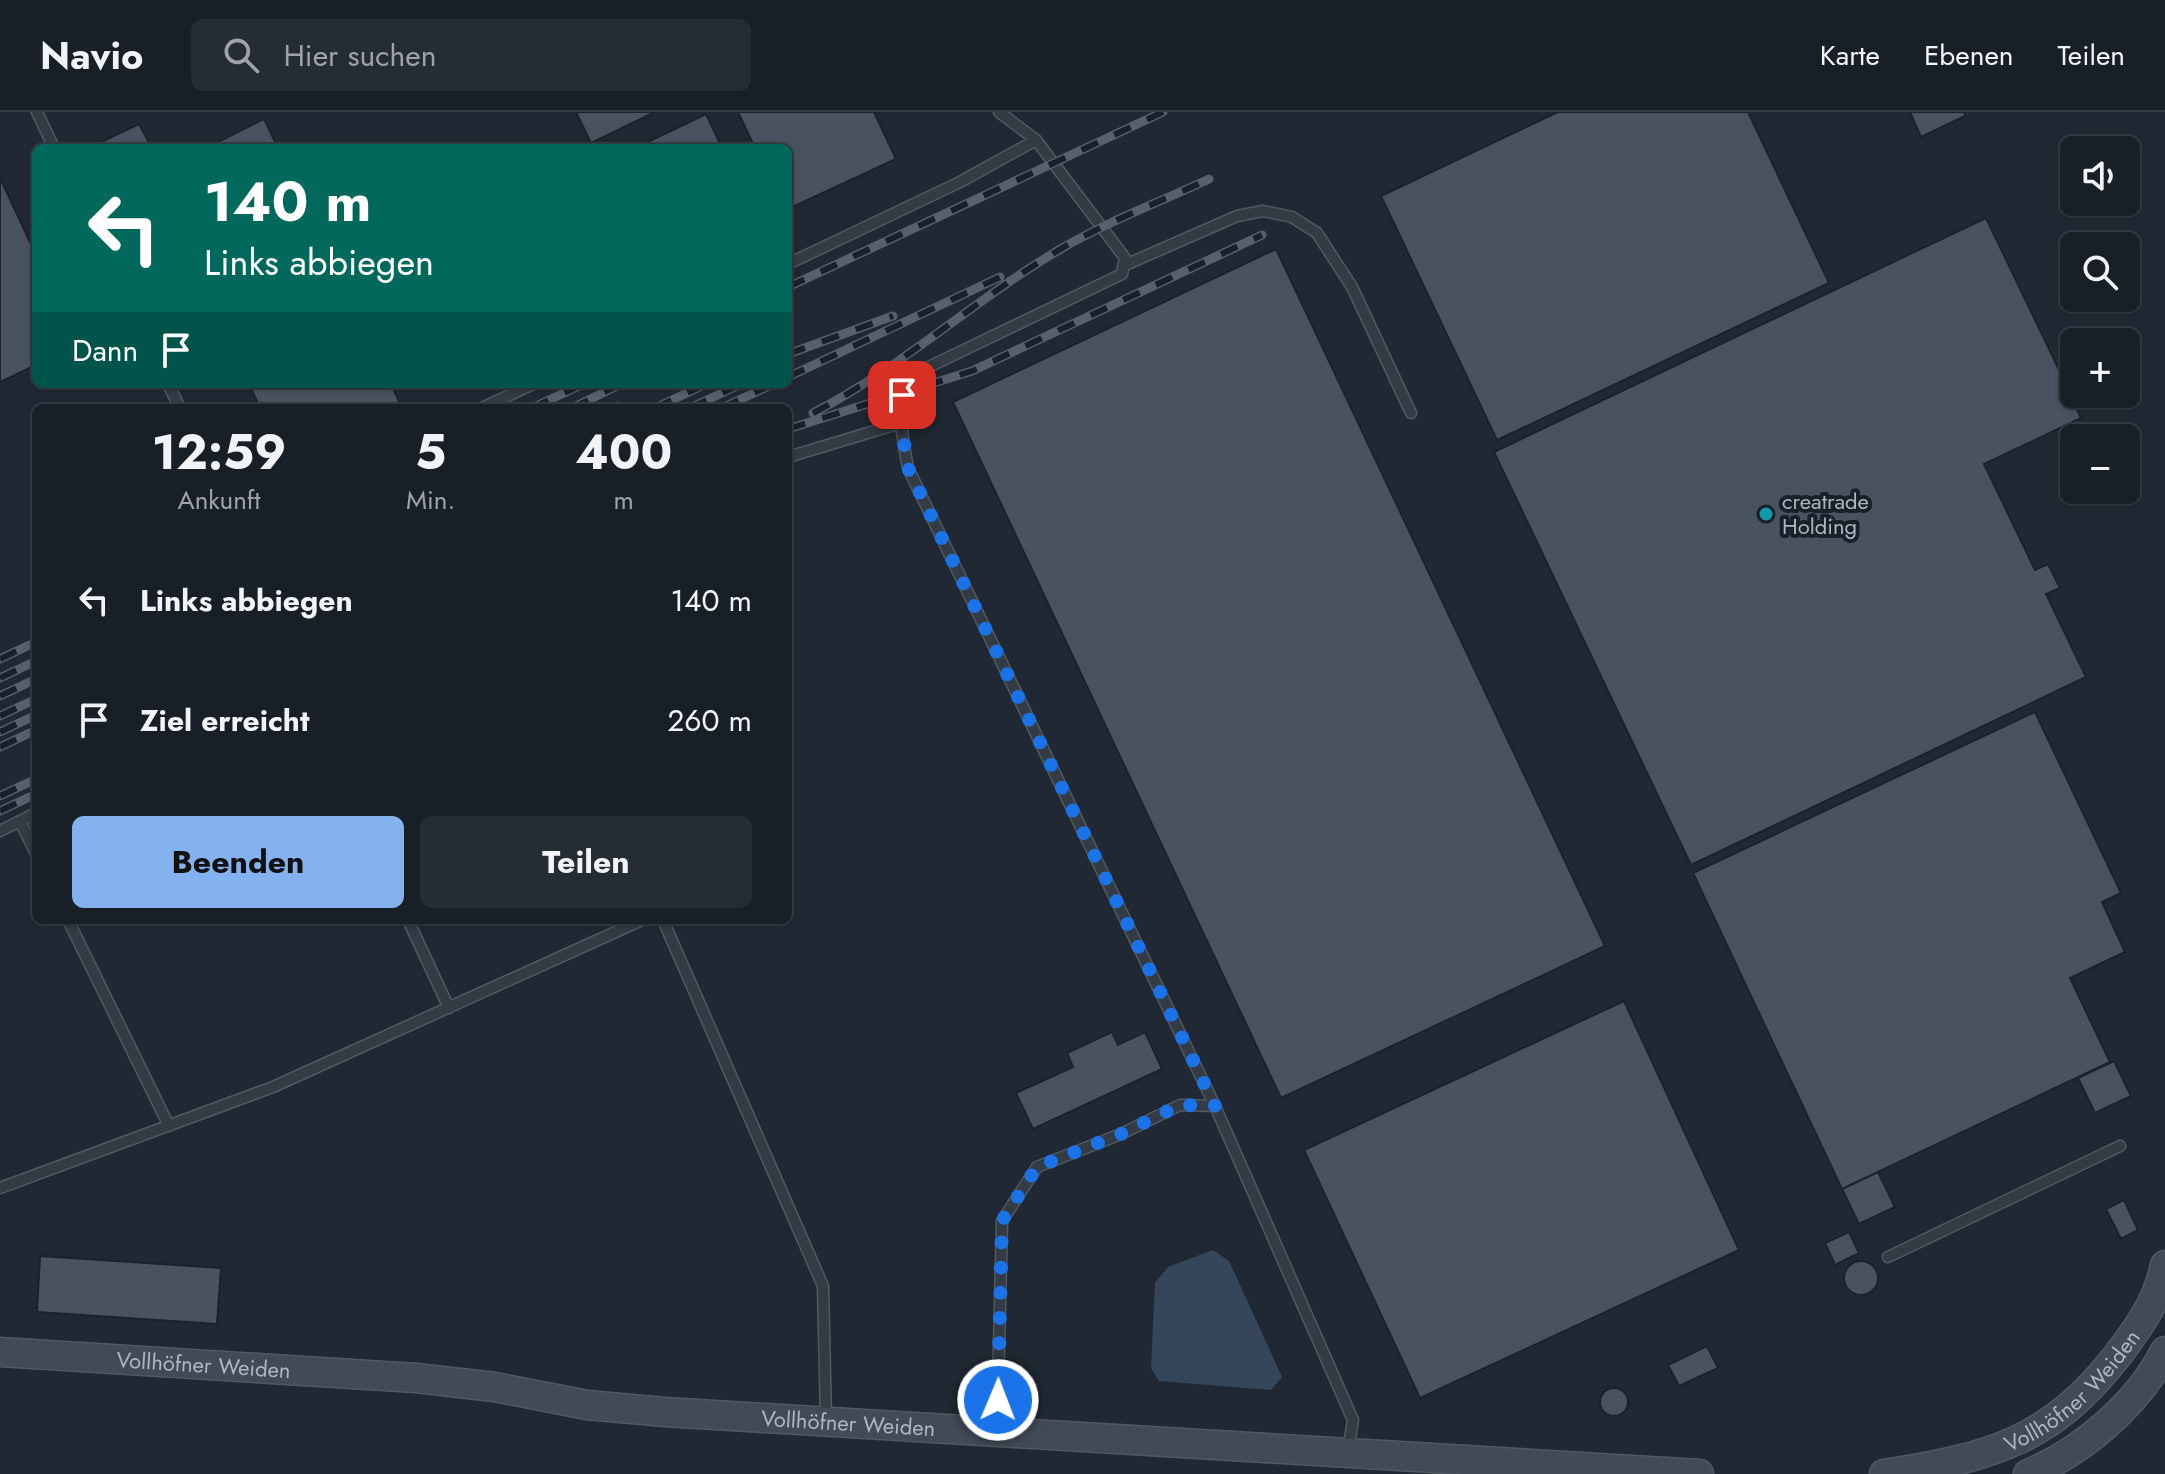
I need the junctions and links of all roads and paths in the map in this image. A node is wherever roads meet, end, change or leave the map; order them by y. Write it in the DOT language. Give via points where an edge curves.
graph roads {
  1 [pos="37,112"];
  2 [pos="999,112"];
  3 [pos="1036,140"];
  4 [pos="52,144"];
  5 [pos="792,262"];
  6 [pos="1123,266"];
  7 [pos="524,388"];
  8 [pos="490,404"];
  9 [pos="1411,413"];
  10 [pos="901,423"];
  11 [pos="792,456"];
  12 [pos="32,815"];
  13 [pos="20,821"];
  14 [pos="0,831"];
  15 [pos="32,846"];
  16 [pos="70,924"];
  17 [pos="410,924"];
  18 [pos="633,924"];
  19 [pos="665,924"];
  20 [pos="449,1008"];
  21 [pos="1215,1106"];
  22 [pos="169,1126"];
  23 [pos="2120,1146"];
  24 [pos="0,1188"];
  25 [pos="1888,1257"];
  26 [pos="2165,1265"];
  27 [pos="2165,1351"];
  28 [pos="0,1352"];
  29 [pos="826,1421"];
  30 [pos="997,1431"];
  31 [pos="1347,1453"];
  32 [pos="2039,1472"];
  33 [pos="1699,1474"];
  34 [pos="1884,1474"];
  1 -- 4 [label="lane"];
  2 -- 3 [label="lane"];
  3 -- 5 [label="lane"];
  3 -- 6 [label="lane" via="1125,258"];
  6 -- 9 [label="lane" via="1237,216 1263,211 1292,217 1317,233 1352,287"];
  6 -- 10 [label="lane" via="1122,274 912,375 902,395"];
  7 -- 8 [label="lane"];
  10 -- 11 [label="lane"];
  10 -- 21 [label="lane" via="908,468"];
  12 -- 13 [label="lane"];
  13 -- 14 [label="lane"];
  13 -- 15 [label="lane"];
  16 -- 22 [label="lane"];
  17 -- 20 [label="lane"];
  18 -- 20 [label="lane"];
  19 -- 29 [label="lane" via="823,1286"];
  20 -- 22 [label="lane" via="273,1087"];
  21 -- 30 [label="lane" via="1180,1105 1037,1167 1002,1221"];
  21 -- 31 [label="lane" via="1353,1420"];
  22 -- 24 [label="lane"];
  23 -- 25 [label="lane"];
  26 -- 34 [label="main road, Vollhöfner Weiden" via="2143,1323 2077,1402 2002,1448 1953,1463"];
  27 -- 32 [label="main road, Vollhöfner Weiden" via="2110,1419"];
  28 -- 29 [label="main road, Vollhöfner Weiden" via="416,1378 611,1408"];
  29 -- 30 [label="main road, Vollhöfner Weiden"];
  30 -- 31 [label="main road, Vollhöfner Weiden"];
  31 -- 33 [label="main road, Vollhöfner Weiden"];
}
